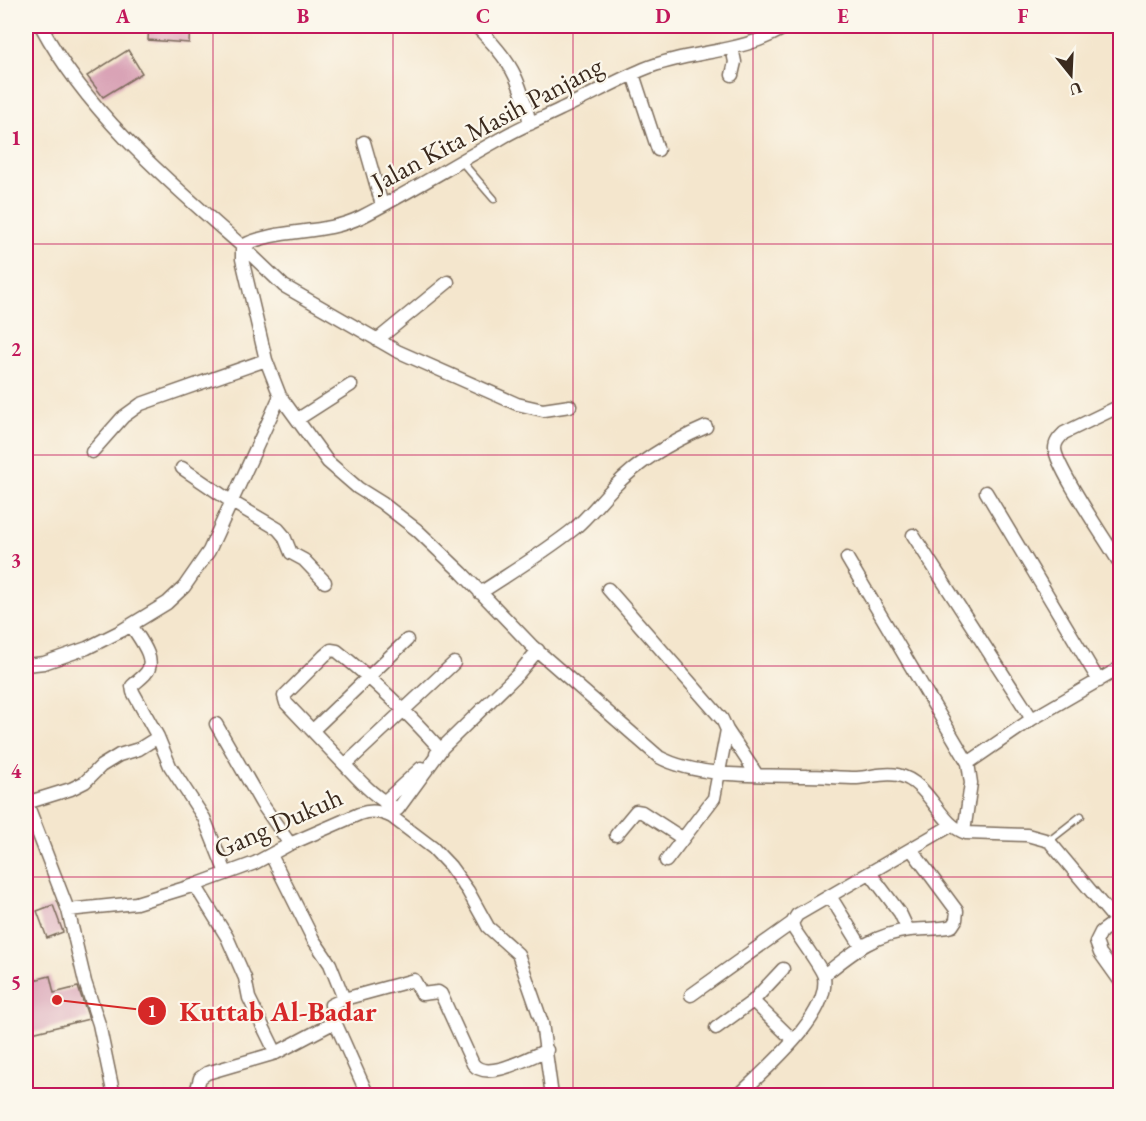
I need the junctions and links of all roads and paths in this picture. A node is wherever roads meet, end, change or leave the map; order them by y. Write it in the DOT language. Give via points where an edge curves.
graph roads {
  1 [pos="40,26"];
  2 [pos="476,26"];
  3 [pos="787,26"];
  4 [pos="732,48"];
  5 [pos="633,74"];
  6 [pos="732,75"];
  7 [pos="530,124"];
  8 [pos="364,142"];
  9 [pos="658,150"];
  10 [pos="461,161"];
  11 [pos="494,199"];
  12 [pos="382,206"];
  13 [pos="242,246"];
  14 [pos="448,282"];
  15 [pos="377,340"];
  16 [pos="266,360"];
  17 [pos="351,385"];
  18 [pos="280,396"];
  19 [pos="570,406"];
  20 [pos="1120,406"];
  21 [pos="298,419"];
  22 [pos="706,427"];
  23 [pos="92,452"];
  24 [pos="182,468"];
  25 [pos="986,492"];
  26 [pos="232,502"];
  27 [pos="914,535"];
  28 [pos="847,558"];
  29 [pos="1120,564"];
  30 [pos="325,582"];
  31 [pos="608,588"];
  32 [pos="480,593"];
  33 [pos="131,625"];
  34 [pos="407,640"];
  35 [pos="535,648"];
  36 [pos="454,663"];
  37 [pos="26,665"];
  38 [pos="1120,668"];
  39 [pos="370,676"];
  40 [pos="1098,681"];
  41 [pos="405,710"];
  42 [pos="1032,719"];
  43 [pos="216,724"];
  44 [pos="313,730"];
  45 [pos="727,730"];
  46 [pos="158,737"];
  47 [pos="441,750"];
  48 [pos="968,763"];
  49 [pos="345,765"];
  50 [pos="718,772"];
  51 [pos="757,775"];
  52 [pos="26,802"];
  53 [pos="1081,816"];
  54 [pos="952,825"];
  55 [pos="964,832"];
  56 [pos="616,836"];
  57 [pos="682,838"];
  58 [pos="1049,841"];
  59 [pos="290,844"];
  60 [pos="911,849"];
  61 [pos="271,855"];
  62 [pos="666,861"];
  63 [pos="226,873"];
  64 [pos="870,873"];
  65 [pos="195,885"];
  66 [pos="830,896"];
  67 [pos="68,910"];
  68 [pos="1118,920"];
  69 [pos="792,922"];
  70 [pos="909,930"];
  71 [pos="861,946"];
  72 [pos="783,969"];
  73 [pos="824,975"];
  74 [pos="1120,981"];
  75 [pos="691,995"];
  76 [pos="344,999"];
  77 [pos="753,1001"];
  78 [pos="335,1022"];
  79 [pos="716,1028"];
  80 [pos="793,1040"];
  81 [pos="547,1050"];
  82 [pos="276,1053"];
  83 [pos="114,1095"];
  84 [pos="195,1095"];
  85 [pos="368,1095"];
  86 [pos="552,1095"];
  87 [pos="738,1095"];
  1 -- 13 [label="street" via="75,81 98,108 164,176"];
  2 -- 7 [label="street" via="498,48 517,77"];
  3 -- 4 [label="street, Jalan Kita Masih Panjang"];
  4 -- 5 [label="street, Jalan Kita Masih Panjang"];
  4 -- 6 [label="street"];
  5 -- 7 [label="street, Jalan Kita Masih Panjang"];
  5 -- 9 [label="street"];
  7 -- 10 [label="street, Jalan Kita Masih Panjang"];
  8 -- 12 [label="street"];
  10 -- 11 [label="lane"];
  10 -- 12 [label="street, Jalan Kita Masih Panjang"];
  12 -- 13 [label="street, Jalan Kita Masih Panjang" via="329,229 273,235"];
  13 -- 15 [label="street" via="284,286"];
  13 -- 16 [label="street"];
  14 -- 15 [label="street"];
  15 -- 19 [label="street" via="517,404 543,410"];
  16 -- 18 [label="street"];
  16 -- 23 [label="street" via="141,404 123,417"];
  17 -- 21 [label="street"];
  18 -- 21 [label="street"];
  18 -- 26 [label="street"];
  20 -- 29 [label="street" via="1064,434 1055,449 1069,481"];
  21 -- 32 [label="street" via="328,462 417,530"];
  22 -- 32 [label="street" via="668,444 639,463 578,526"];
  24 -- 26 [label="street"];
  25 -- 40 [label="street"];
  26 -- 30 [label="street" via="278,529 291,553 304,560"];
  26 -- 33 [label="street" via="209,551 184,587 167,603"];
  27 -- 42 [label="street"];
  28 -- 48 [label="street"];
  31 -- 45 [label="street" via="722,719"];
  32 -- 35 [label="street"];
  33 -- 37 [label="street" via="72,654"];
  33 -- 46 [label="street" via="150,661 147,672 132,690"];
  34 -- 39 [label="street"];
  35 -- 47 [label="street" via="518,674"];
  35 -- 50 [label="street" via="659,756 692,770"];
  36 -- 41 [label="street"];
  38 -- 40 [label="street"];
  39 -- 41 [label="street"];
  39 -- 44 [label="street"];
  39 -- 44 [label="street" via="337,651 331,650 324,656 284,696 286,703"];
  40 -- 42 [label="street"];
  41 -- 47 [label="street"];
  41 -- 49 [label="street"];
  42 -- 48 [label="street"];
  43 -- 59 [label="street"];
  44 -- 49 [label="street"];
  45 -- 50 [label="street"];
  45 -- 51 [label="street"];
  46 -- 52 [label="street" via="119,755 71,789"];
  46 -- 63 [label="street" via="170,766 204,818"];
  47 -- 49 [label="street" via="398,809 368,790"];
  48 -- 55 [label="street" via="971,783"];
  50 -- 51 [label="street"];
  50 -- 57 [label="street" via="714,798"];
  51 -- 54 [label="street" via="905,777 920,788"];
  52 -- 67 [label="street"];
  53 -- 58 [label="lane"];
  54 -- 55 [label="street"];
  54 -- 60 [label="street"];
  55 -- 58 [label="street" via="1027,835"];
  56 -- 57 [label="street" via="636,811"];
  57 -- 62 [label="street"];
  58 -- 68 [label="street"];
  59 -- 61 [label="street, Gang Dukuh"];
  59 -- 81 [label="street, Gang Dukuh" via="368,811 392,817 433,848 468,891 489,927 518,954 542,1023"];
  60 -- 64 [label="street"];
  60 -- 70 [label="street" via="957,911 952,926"];
  61 -- 63 [label="street, Gang Dukuh"];
  61 -- 76 [label="street" via="313,939 330,964"];
  63 -- 65 [label="street, Gang Dukuh"];
  64 -- 66 [label="street"];
  64 -- 70 [label="street"];
  65 -- 67 [label="street, Gang Dukuh" via="136,903"];
  65 -- 82 [label="street" via="227,937 245,978 249,998"];
  66 -- 69 [label="street"];
  66 -- 71 [label="street"];
  67 -- 83 [label="street"];
  68 -- 74 [label="street" via="1101,932 1096,942"];
  69 -- 73 [label="street"];
  69 -- 75 [label="street"];
  70 -- 71 [label="street"];
  71 -- 73 [label="street"];
  72 -- 77 [label="street"];
  73 -- 80 [label="street" via="823,991 812,1018"];
  76 -- 78 [label="street" via="330,1006"];
  76 -- 81 [label="street" via="413,980 422,994 440,993 475,1067 486,1072"];
  77 -- 79 [label="street"];
  77 -- 80 [label="street"];
  78 -- 82 [label="street"];
  78 -- 85 [label="street"];
  80 -- 87 [label="street"];
  81 -- 86 [label="street, Gang Dukuh"];
  82 -- 84 [label="street" via="203,1076"];
}
